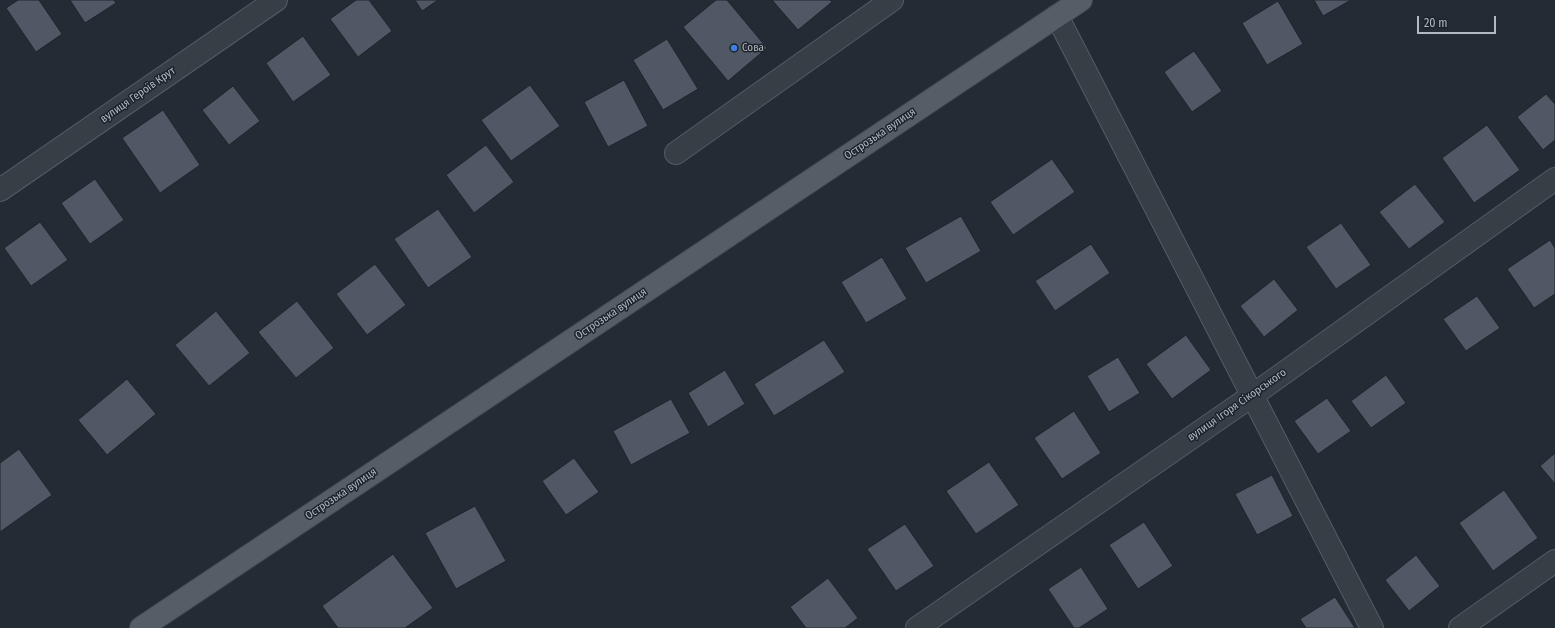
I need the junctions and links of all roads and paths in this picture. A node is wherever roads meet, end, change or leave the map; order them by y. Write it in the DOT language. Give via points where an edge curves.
graph roads {
  1 [pos="276,0"];
  2 [pos="892,0"];
  3 [pos="1081,0"];
  4 [pos="1057,16"];
  5 [pos="676,153"];
  6 [pos="1555,179"];
  7 [pos="0,190"];
  8 [pos="1253,395"];
  9 [pos="1555,561"];
  10 [pos="140,628"];
  11 [pos="917,628"];
  12 [pos="1372,628"];
  13 [pos="1460,628"];
  1 -- 7 [label="street, вулиця Героїв Крут"];
  2 -- 5 [label="street"];
  3 -- 4 [label="main road, Острозька вулиця"];
  4 -- 8 [label="street"];
  4 -- 10 [label="main road, Острозька вулиця"];
  6 -- 8 [label="street, вулиця Ігоря Сікорського"];
  8 -- 11 [label="street, вулиця Ігоря Сікорського"];
  8 -- 12 [label="street"];
  9 -- 13 [label="street"];
}
